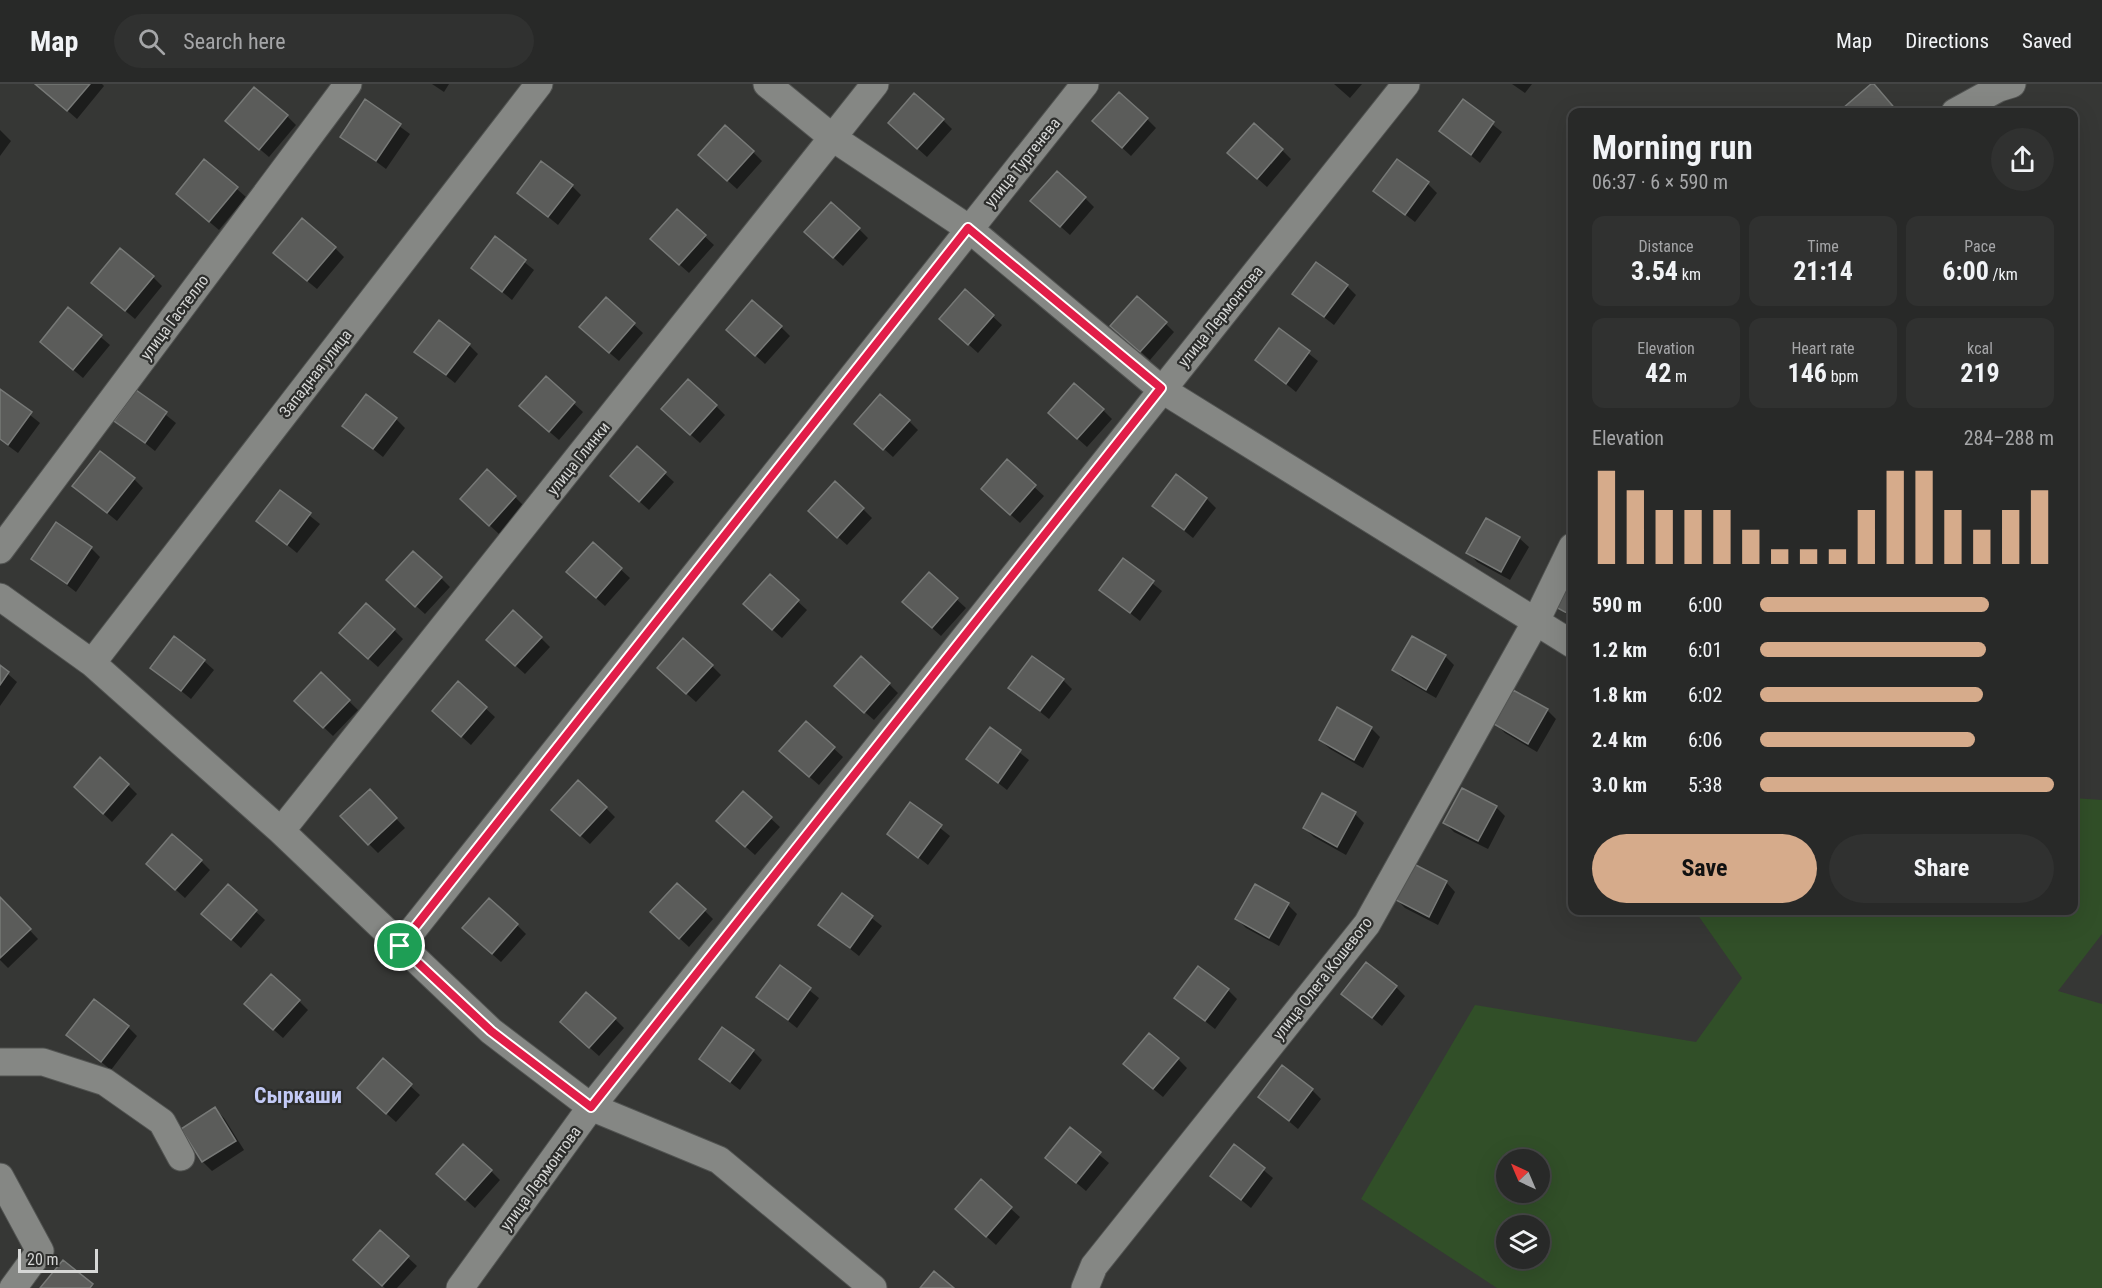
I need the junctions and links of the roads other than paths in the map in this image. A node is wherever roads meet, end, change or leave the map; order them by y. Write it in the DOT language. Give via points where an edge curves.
graph roads {
  1 [pos="348,84"];
  2 [pos="539,84"];
  3 [pos="767,84"];
  4 [pos="875,84"];
  5 [pos="1085,84"];
  6 [pos="1406,84"];
  7 [pos="2012,84"];
  8 [pos="1962,108"];
  9 [pos="833,138"];
  10 [pos="968,228"];
  11 [pos="1161,388"];
  12 [pos="0,549"];
  13 [pos="1568,555"];
  14 [pos="0,597"];
  15 [pos="1535,623"];
  16 [pos="1568,642"];
  17 [pos="92,663"];
  18 [pos="281,831"];
  19 [pos="400,946"];
  20 [pos="0,1062"];
  21 [pos="591,1107"];
  22 [pos="181,1157"];
  23 [pos="0,1177"];
  24 [pos="1089,1277"];
  25 [pos="12,1288"];
  26 [pos="460,1288"];
  27 [pos="873,1288"];
  28 [pos="1071,1288"];
  1 -- 12 [label="street, улица Гастелло"];
  2 -- 17 [label="street, Западная улица"];
  3 -- 9 [label="street"];
  4 -- 9 [label="street, улица Глинки"];
  5 -- 10 [label="street, улица Тургенева"];
  6 -- 11 [label="street, улица Лермонтова"];
  7 -- 8 [label="street"];
  9 -- 10 [label="street"];
  9 -- 18 [label="street, улица Глинки"];
  10 -- 11 [label="street"];
  10 -- 19 [label="street, улица Тургенева"];
  11 -- 15 [label="street"];
  11 -- 21 [label="street, улица Лермонтова"];
  13 -- 15 [label="street, улица Олега Кошевого"];
  14 -- 17 [label="street"];
  15 -- 16 [label="street"];
  15 -- 24 [label="street, улица Олега Кошевого" via="1367,924"];
  17 -- 18 [label="street"];
  18 -- 19 [label="street"];
  19 -- 21 [label="street" via="491,1031"];
  20 -- 22 [label="street" via="43,1062 105,1082 162,1122"];
  21 -- 26 [label="street, улица Лермонтова"];
  21 -- 27 [label="street" via="719,1160"];
  23 -- 25 [label="street" via="40,1251"];
  24 -- 28 [label="street, улица Олега Кошевого"];
}
